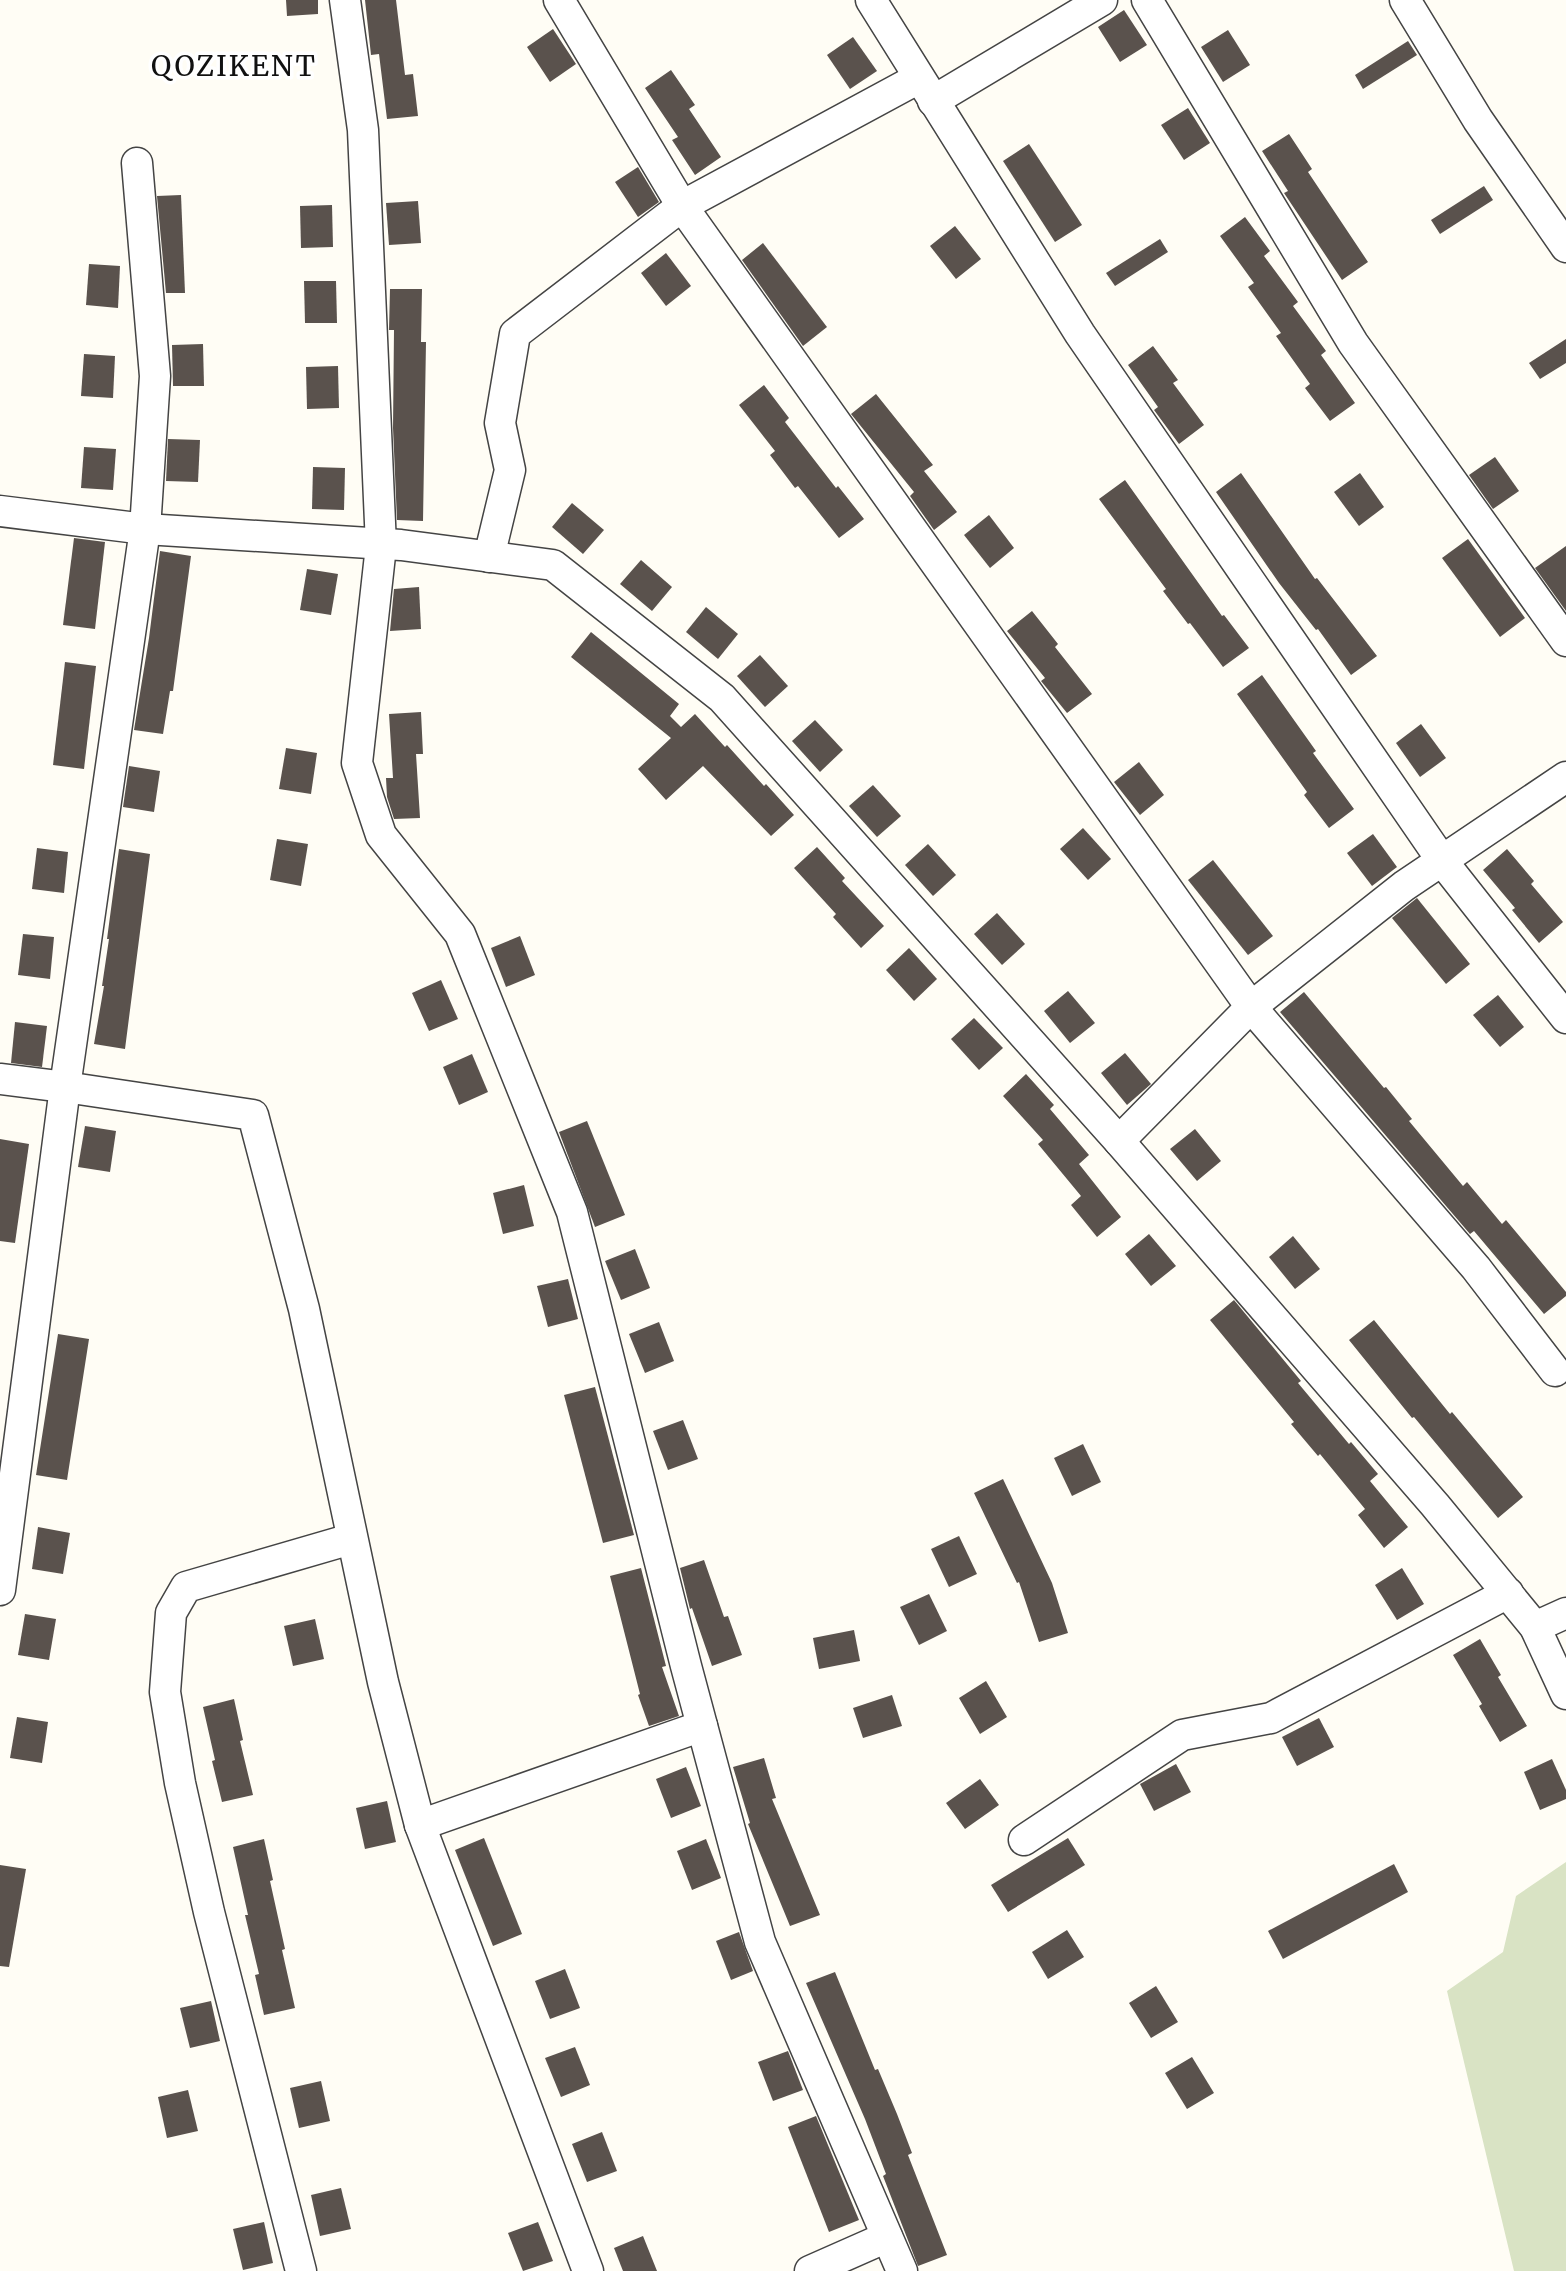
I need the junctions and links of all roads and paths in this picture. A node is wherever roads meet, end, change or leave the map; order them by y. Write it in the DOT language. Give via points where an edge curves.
graph roads {
  1 [pos="345,0"];
  2 [pos="559,0"];
  3 [pos="871,0"];
  4 [pos="1102,0"];
  5 [pos="1147,0"];
  6 [pos="1405,0"];
  7 [pos="926,90"];
  8 [pos="137,163"];
  9 [pos="682,206"];
  10 [pos="1566,247"];
  11 [pos="0,511"];
  12 [pos="145,529"];
  13 [pos="381,546"];
  14 [pos="489,557"];
  15 [pos="1566,641"];
  16 [pos="1566,777"];
  17 [pos="1443,862"];
  18 [pos="1251,1007"];
  19 [pos="1566,1018"];
  20 [pos="0,1079"];
  21 [pos="65,1087"];
  22 [pos="1119,1141"];
  23 [pos="1555,1371"];
  24 [pos="351,1539"];
  25 [pos="0,1590"];
  26 [pos="1508,1593"];
  27 [pos="1566,1613"];
  28 [pos="1535,1627"];
  29 [pos="1566,1694"];
  30 [pos="702,1726"];
  31 [pos="421,1825"];
  32 [pos="1024,1840"];
  33 [pos="887,2237"];
  34 [pos="301,2271"];
  35 [pos="588,2271"];
  36 [pos="810,2271"];
  37 [pos="902,2271"];
  1 -- 13 [label="street" via="363,130"];
  2 -- 9 [label="street"];
  3 -- 7 [label="street"];
  4 -- 7 [label="street"];
  5 -- 15 [label="street" via="1353,343"];
  6 -- 10 [label="street" via="1479,120"];
  7 -- 9 [label="street"];
  7 -- 17 [label="street" via="1080,334"];
  8 -- 12 [label="street" via="155,376"];
  9 -- 14 [label="street" via="515,334 500,423 510,470"];
  9 -- 18 [label="street"];
  11 -- 12 [label="street"];
  12 -- 13 [label="street"];
  12 -- 21 [label="street"];
  13 -- 14 [label="street"];
  13 -- 30 [label="street" via="357,762 381,835 460,934 572,1212"];
  14 -- 22 [label="street" via="553,565 722,698"];
  16 -- 17 [label="street"];
  17 -- 18 [label="street" via="1404,886"];
  17 -- 19 [label="street"];
  18 -- 22 [label="street"];
  18 -- 23 [label="street" via="1476,1268"];
  20 -- 21 [label="street"];
  21 -- 24 [label="street" via="253,1115 304,1309"];
  21 -- 25 [label="street"];
  22 -- 26 [label="street"];
  24 -- 31 [label="street"];
  24 -- 34 [label="street" via="186,1587 171,1613 165,1692 209,1912"];
  26 -- 28 [label="street"];
  26 -- 32 [label="street" via="1271,1718 1182,1735"];
  27 -- 28 [label="street"];
  28 -- 29 [label="street"];
  30 -- 31 [label="street"];
  30 -- 33 [label="street" via="760,1942"];
  31 -- 35 [label="street"];
  33 -- 36 [label="street"];
  33 -- 37 [label="street"];
}
